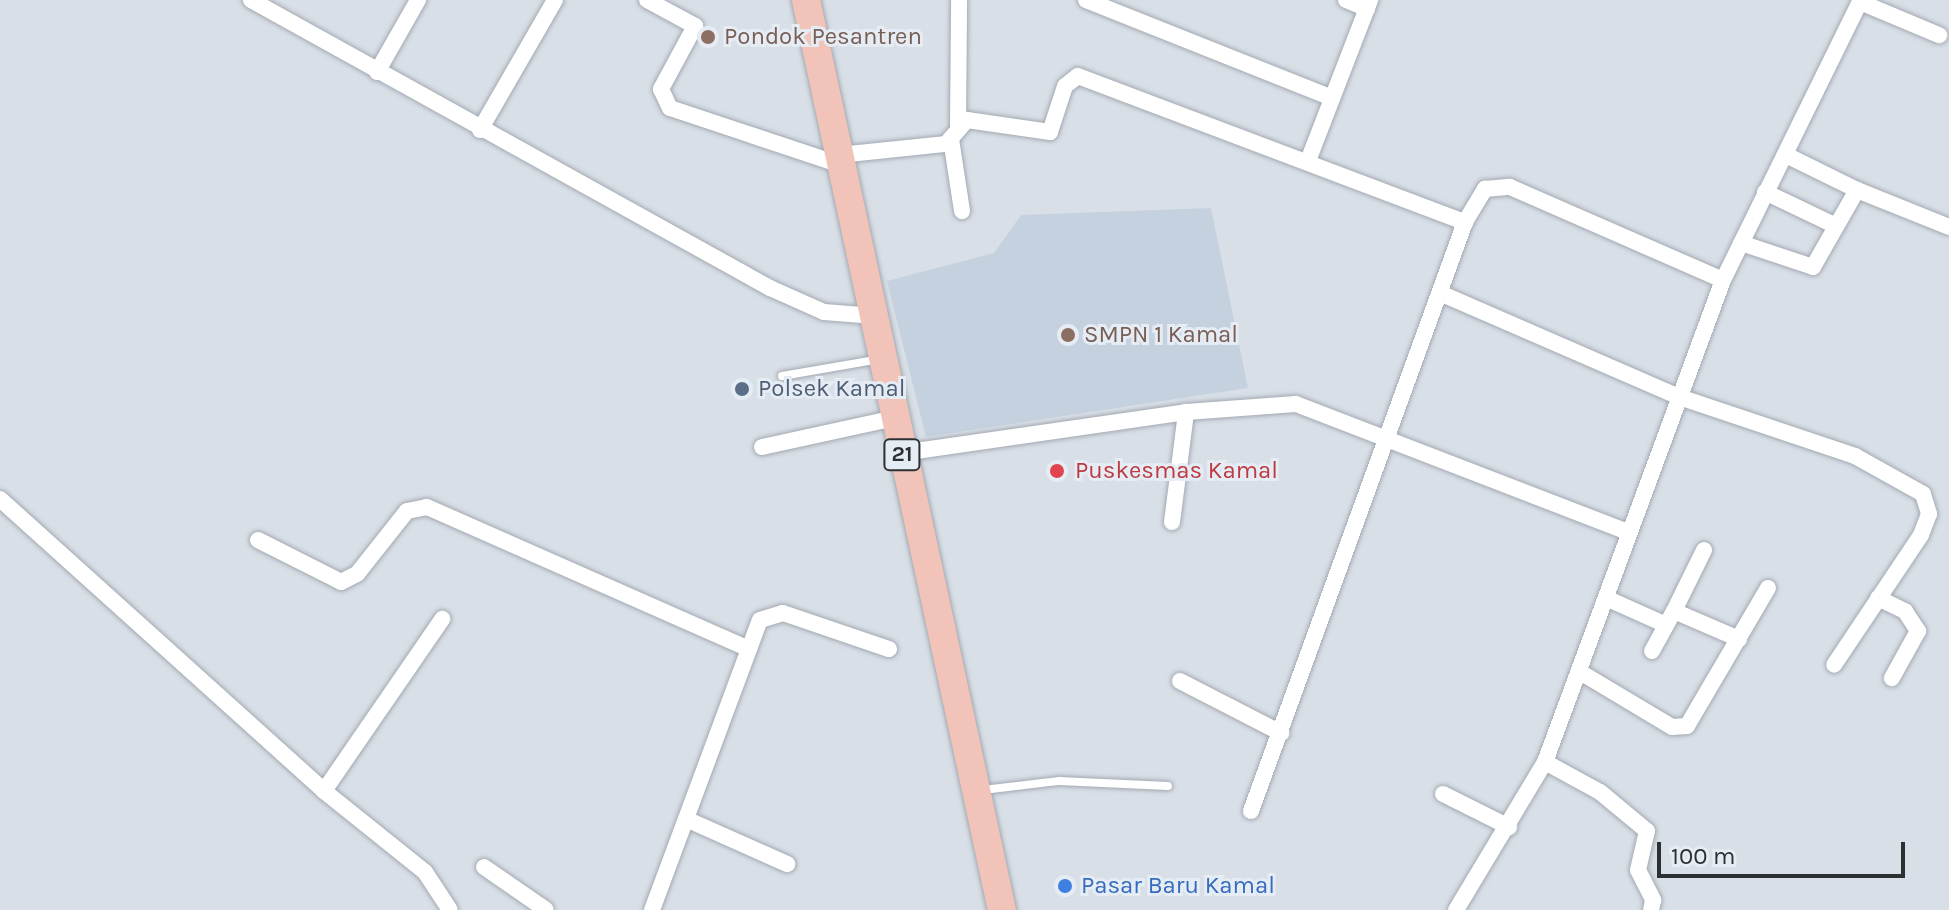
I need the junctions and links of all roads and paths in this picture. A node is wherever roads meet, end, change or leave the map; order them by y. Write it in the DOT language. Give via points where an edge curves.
graph roads {
  1 [pos="251,0"];
  2 [pos="418,0"];
  3 [pos="555,0"];
  4 [pos="647,0"];
  5 [pos="806,0"];
  6 [pos="959,0"];
  7 [pos="1086,0"];
  8 [pos="1346,0"];
  9 [pos="1861,1"];
  10 [pos="1369,4"];
  11 [pos="273,5"];
  12 [pos="1939,35"];
  13 [pos="377,72"];
  14 [pos="1332,98"];
  15 [pos="480,130"];
  16 [pos="954,132"];
  17 [pos="1786,155"];
  18 [pos="840,160"];
  19 [pos="1308,161"];
  20 [pos="1857,190"];
  21 [pos="1765,192"];
  22 [pos="962,211"];
  23 [pos="1465,222"];
  24 [pos="1834,225"];
  25 [pos="1949,227"];
  26 [pos="1741,243"];
  27 [pos="1723,280"];
  28 [pos="1440,293"];
  29 [pos="875,316"];
  30 [pos="883,358"];
  31 [pos="782,376"];
  32 [pos="1679,397"];
  33 [pos="1186,412"];
  34 [pos="895,418"];
  35 [pos="1390,436"];
  36 [pos="762,447"];
  37 [pos="902,453"];
  38 [pos="0,499"];
  39 [pos="1172,522"];
  40 [pos="1628,532"];
  41 [pos="258,540"];
  42 [pos="1704,550"];
  43 [pos="1768,588"];
  44 [pos="1606,598"];
  45 [pos="1878,598"];
  46 [pos="1670,618"];
  47 [pos="442,619"];
  48 [pos="1739,639"];
  49 [pos="749,649"];
  50 [pos="889,649"];
  51 [pos="1652,651"];
  52 [pos="1834,665"];
  53 [pos="1580,672"];
  54 [pos="1892,678"];
  55 [pos="1180,681"];
  56 [pos="1281,733"];
  57 [pos="1545,762"];
  58 [pos="1168,786"];
  59 [pos="978,790"];
  60 [pos="324,791"];
  61 [pos="1443,794"];
  62 [pos="1251,811"];
  63 [pos="686,819"];
  64 [pos="1509,827"];
  65 [pos="787,864"];
  66 [pos="484,867"];
  67 [pos="450,910"];
  68 [pos="546,910"];
  69 [pos="652,910"];
  70 [pos="1002,910"];
  71 [pos="1456,910"];
  72 [pos="1651,910"];
  1 -- 11 [label="street"];
  2 -- 13 [label="street"];
  3 -- 15 [label="street"];
  4 -- 18 [label="street" via="695,26 661,89 670,108"];
  5 -- 18 [label="highway, 21"];
  6 -- 16 [label="street"];
  7 -- 14 [label="street"];
  8 -- 10 [label="street"];
  9 -- 12 [label="street"];
  9 -- 17 [label="street"];
  10 -- 14 [label="street"];
  11 -- 13 [label="street"];
  13 -- 15 [label="street"];
  14 -- 19 [label="street"];
  15 -- 29 [label="street" via="770,288 824,312"];
  16 -- 18 [label="street"];
  16 -- 19 [label="street" via="967,120 1050,132 1065,86 1078,76"];
  16 -- 22 [label="street"];
  17 -- 20 [label="street"];
  17 -- 21 [label="street"];
  18 -- 29 [label="highway, 21"];
  19 -- 23 [label="street"];
  20 -- 24 [label="street"];
  20 -- 25 [label="street"];
  21 -- 24 [label="street"];
  21 -- 26 [label="street"];
  23 -- 27 [label="street" via="1485,189 1510,187"];
  23 -- 28 [label="street"];
  24 -- 26 [label="street" via="1813,267"];
  26 -- 27 [label="street"];
  27 -- 32 [label="street"];
  28 -- 32 [label="street"];
  28 -- 35 [label="street"];
  29 -- 30 [label="highway, 21"];
  30 -- 31 [label="lane"];
  30 -- 34 [label="highway, 21"];
  32 -- 40 [label="street"];
  32 -- 45 [label="street" via="1807,436 1923,494 1929,514 1921,535"];
  33 -- 35 [label="street" via="1296,404"];
  33 -- 37 [label="street"];
  33 -- 39 [label="street"];
  34 -- 36 [label="street"];
  34 -- 37 [label="highway, 21"];
  35 -- 40 [label="street"];
  35 -- 56 [label="street"];
  37 -- 59 [label="highway, 21"];
  38 -- 60 [label="street"];
  40 -- 44 [label="street"];
  41 -- 49 [label="street" via="341,582 357,574 407,511 427,507"];
  42 -- 46 [label="street"];
  43 -- 48 [label="street"];
  44 -- 46 [label="street"];
  44 -- 53 [label="street"];
  45 -- 52 [label="street"];
  45 -- 54 [label="street" via="1905,611 1918,631"];
  46 -- 48 [label="street"];
  46 -- 51 [label="street"];
  47 -- 60 [label="street"];
  48 -- 53 [label="street" via="1679,728"];
  49 -- 50 [label="street" via="760,620 774,612"];
  49 -- 63 [label="street"];
  53 -- 57 [label="street"];
  55 -- 56 [label="street"];
  56 -- 62 [label="street"];
  57 -- 64 [label="street"];
  57 -- 72 [label="street" via="1600,792 1647,831 1638,870 1653,900"];
  58 -- 59 [label="lane" via="1059,781"];
  59 -- 70 [label="highway, 21"];
  60 -- 67 [label="street" via="425,872"];
  61 -- 64 [label="street"];
  63 -- 65 [label="street"];
  63 -- 69 [label="street"];
  64 -- 71 [label="street"];
  66 -- 68 [label="street"];
}
